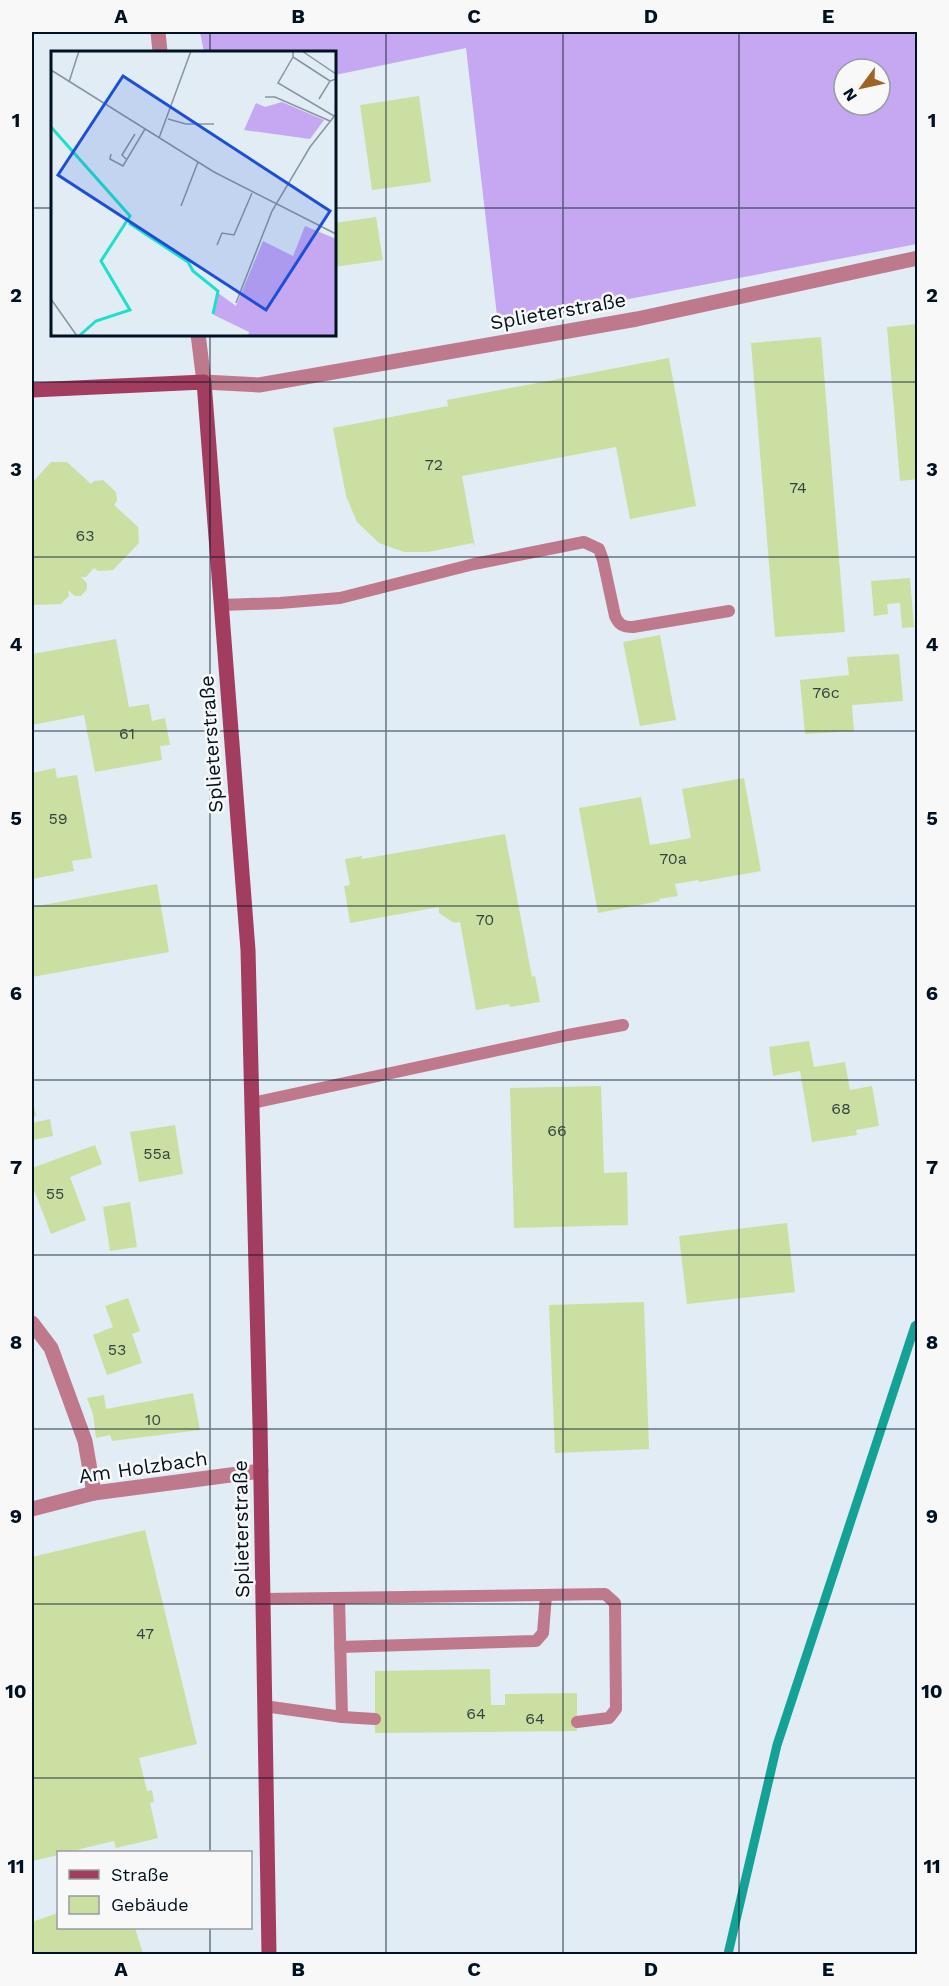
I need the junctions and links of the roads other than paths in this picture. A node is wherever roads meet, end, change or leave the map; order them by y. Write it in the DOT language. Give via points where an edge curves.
graph roads {
  1 [pos="158,32"];
  2 [pos="160,51"];
  3 [pos="918,258"];
  4 [pos="198,336"];
  5 [pos="204,382"];
  6 [pos="32,390"];
  7 [pos="221,605"];
  8 [pos="729,610"];
  9 [pos="623,1025"];
  10 [pos="252,1103"];
  11 [pos="32,1323"];
  12 [pos="261,1472"];
  13 [pos="94,1493"];
  14 [pos="32,1509"];
  15 [pos="546,1595"];
  16 [pos="339,1598"];
  17 [pos="262,1599"];
  18 [pos="340,1647"];
  19 [pos="264,1706"];
  20 [pos="342,1717"];
  21 [pos="375,1719"];
  22 [pos="577,1722"];
  23 [pos="269,1954"];
  1 -- 2 [label="street"];
  3 -- 5 [label="street, Splieterstraße" via="637,319 259,385"];
  4 -- 5 [label="street, Splieterstraße"];
  5 -- 6 [label="street"];
  5 -- 7 [label="street, Splieterstraße"];
  7 -- 8 [label="lane" via="340,598 474,564 584,542 599,549 615,616 623,627"];
  7 -- 10 [label="street, Splieterstraße" via="248,950"];
  9 -- 10 [label="lane"];
  10 -- 12 [label="street, Splieterstraße"];
  11 -- 13 [label="street" via="51,1348 74,1410 85,1441"];
  12 -- 13 [label="street, Am Holzbach"];
  12 -- 17 [label="street, Splieterstraße"];
  13 -- 14 [label="street, Am Holzbach"];
  15 -- 16 [label="lane"];
  15 -- 18 [label="lane" via="543,1634 536,1641"];
  15 -- 22 [label="lane" via="605,1594 615,1603 616,1709 609,1718"];
  16 -- 17 [label="lane"];
  16 -- 18 [label="lane"];
  17 -- 19 [label="street, Splieterstraße"];
  18 -- 20 [label="lane"];
  19 -- 20 [label="lane"];
  19 -- 23 [label="street, Splieterstraße"];
  20 -- 21 [label="lane"];
}
